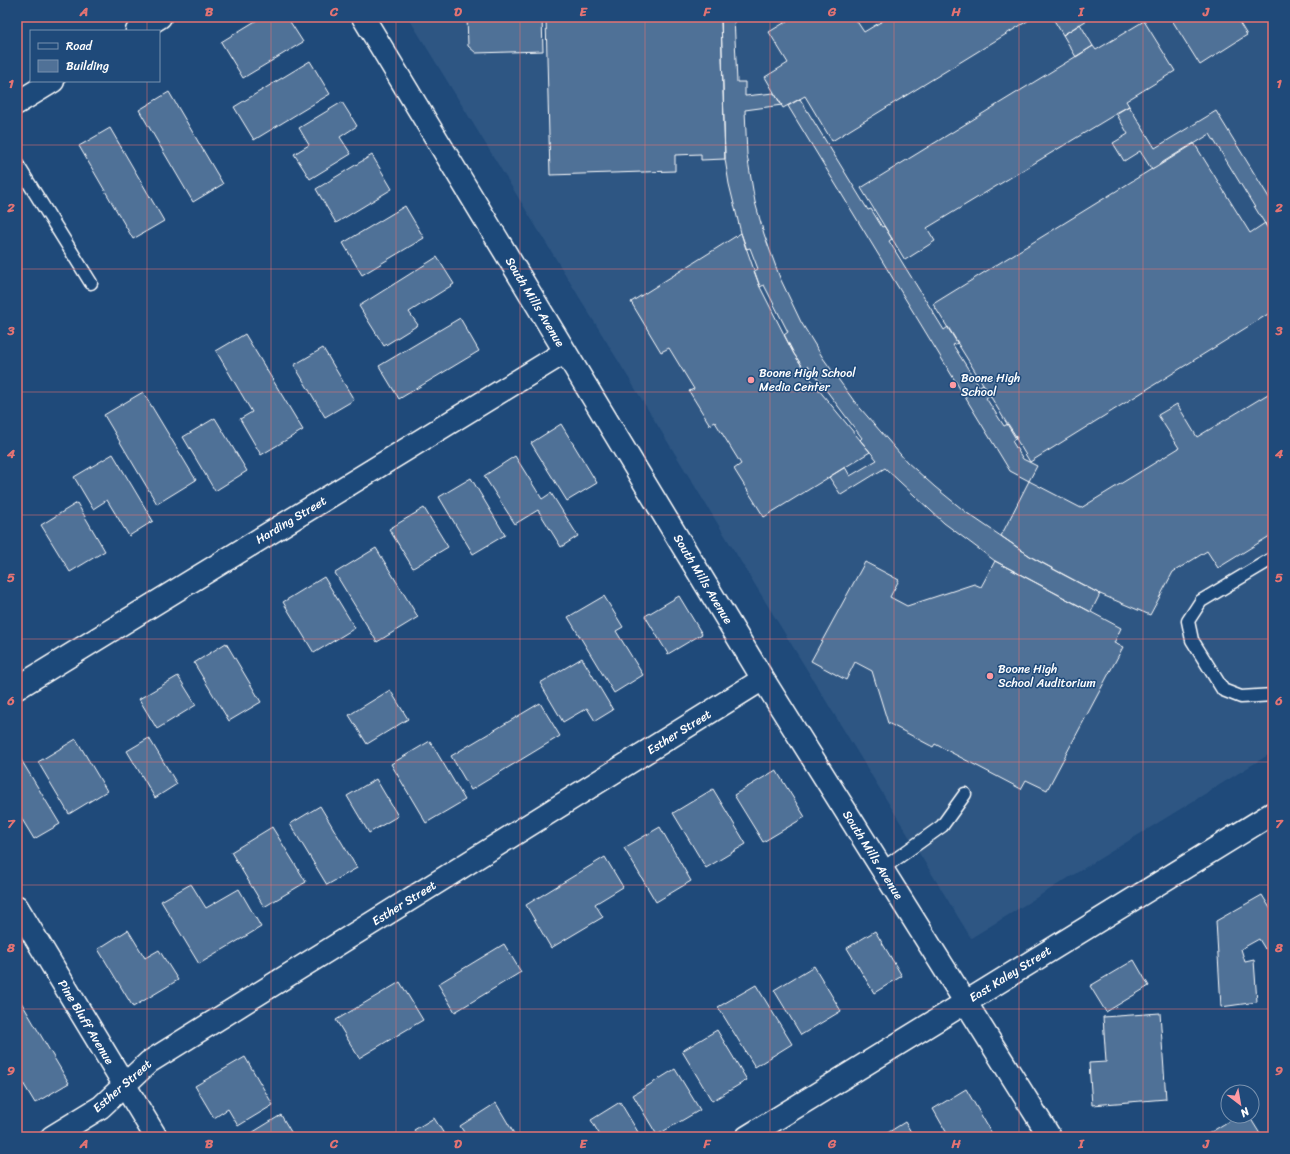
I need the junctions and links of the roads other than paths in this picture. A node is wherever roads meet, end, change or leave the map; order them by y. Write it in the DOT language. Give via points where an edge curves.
graph roads {
  1 [pos="160,17"];
  2 [pos="363,17"];
  3 [pos="139,30"];
  4 [pos="51,82"];
  5 [pos="17,103"];
  6 [pos="17,164"];
  7 [pos="90,282"];
  8 [pos="565,352"];
  9 [pos="1273,558"];
  10 [pos="763,679"];
  11 [pos="17,688"];
  12 [pos="1273,695"];
  13 [pos="965,794"];
  14 [pos="1273,813"];
  15 [pos="882,869"];
  16 [pos="17,907"];
  17 [pos="25,936"];
  18 [pos="966,1002"];
  19 [pos="123,1084"];
  20 [pos="52,1137"];
  21 [pos="156,1137"];
  22 [pos="747,1137"];
  23 [pos="1050,1137"];
  1 -- 3 [label="street"];
  2 -- 8 [label="street, South Mills Avenue"];
  4 -- 5 [label="street"];
  6 -- 7 [label="lane"];
  8 -- 10 [label="street, South Mills Avenue"];
  8 -- 11 [label="street, Harding Street"];
  9 -- 12 [label="lane" via="1201,601 1188,621 1192,640 1223,690 1241,696"];
  10 -- 15 [label="street, South Mills Avenue"];
  10 -- 19 [label="street, Esther Street" via="149,1062"];
  13 -- 15 [label="lane" via="942,826"];
  14 -- 18 [label="street, East Kaley Street"];
  15 -- 18 [label="street, South Mills Avenue"];
  16 -- 17 [label="street, Pine Bluff Avenue"];
  17 -- 19 [label="street, Pine Bluff Avenue"];
  18 -- 22 [label="street, East Kaley Street"];
  18 -- 23 [label="street, South Mills Avenue"];
  19 -- 20 [label="street, Esther Street" via="100,1107"];
  19 -- 21 [label="street, Pine Bluff Avenue"];
}
